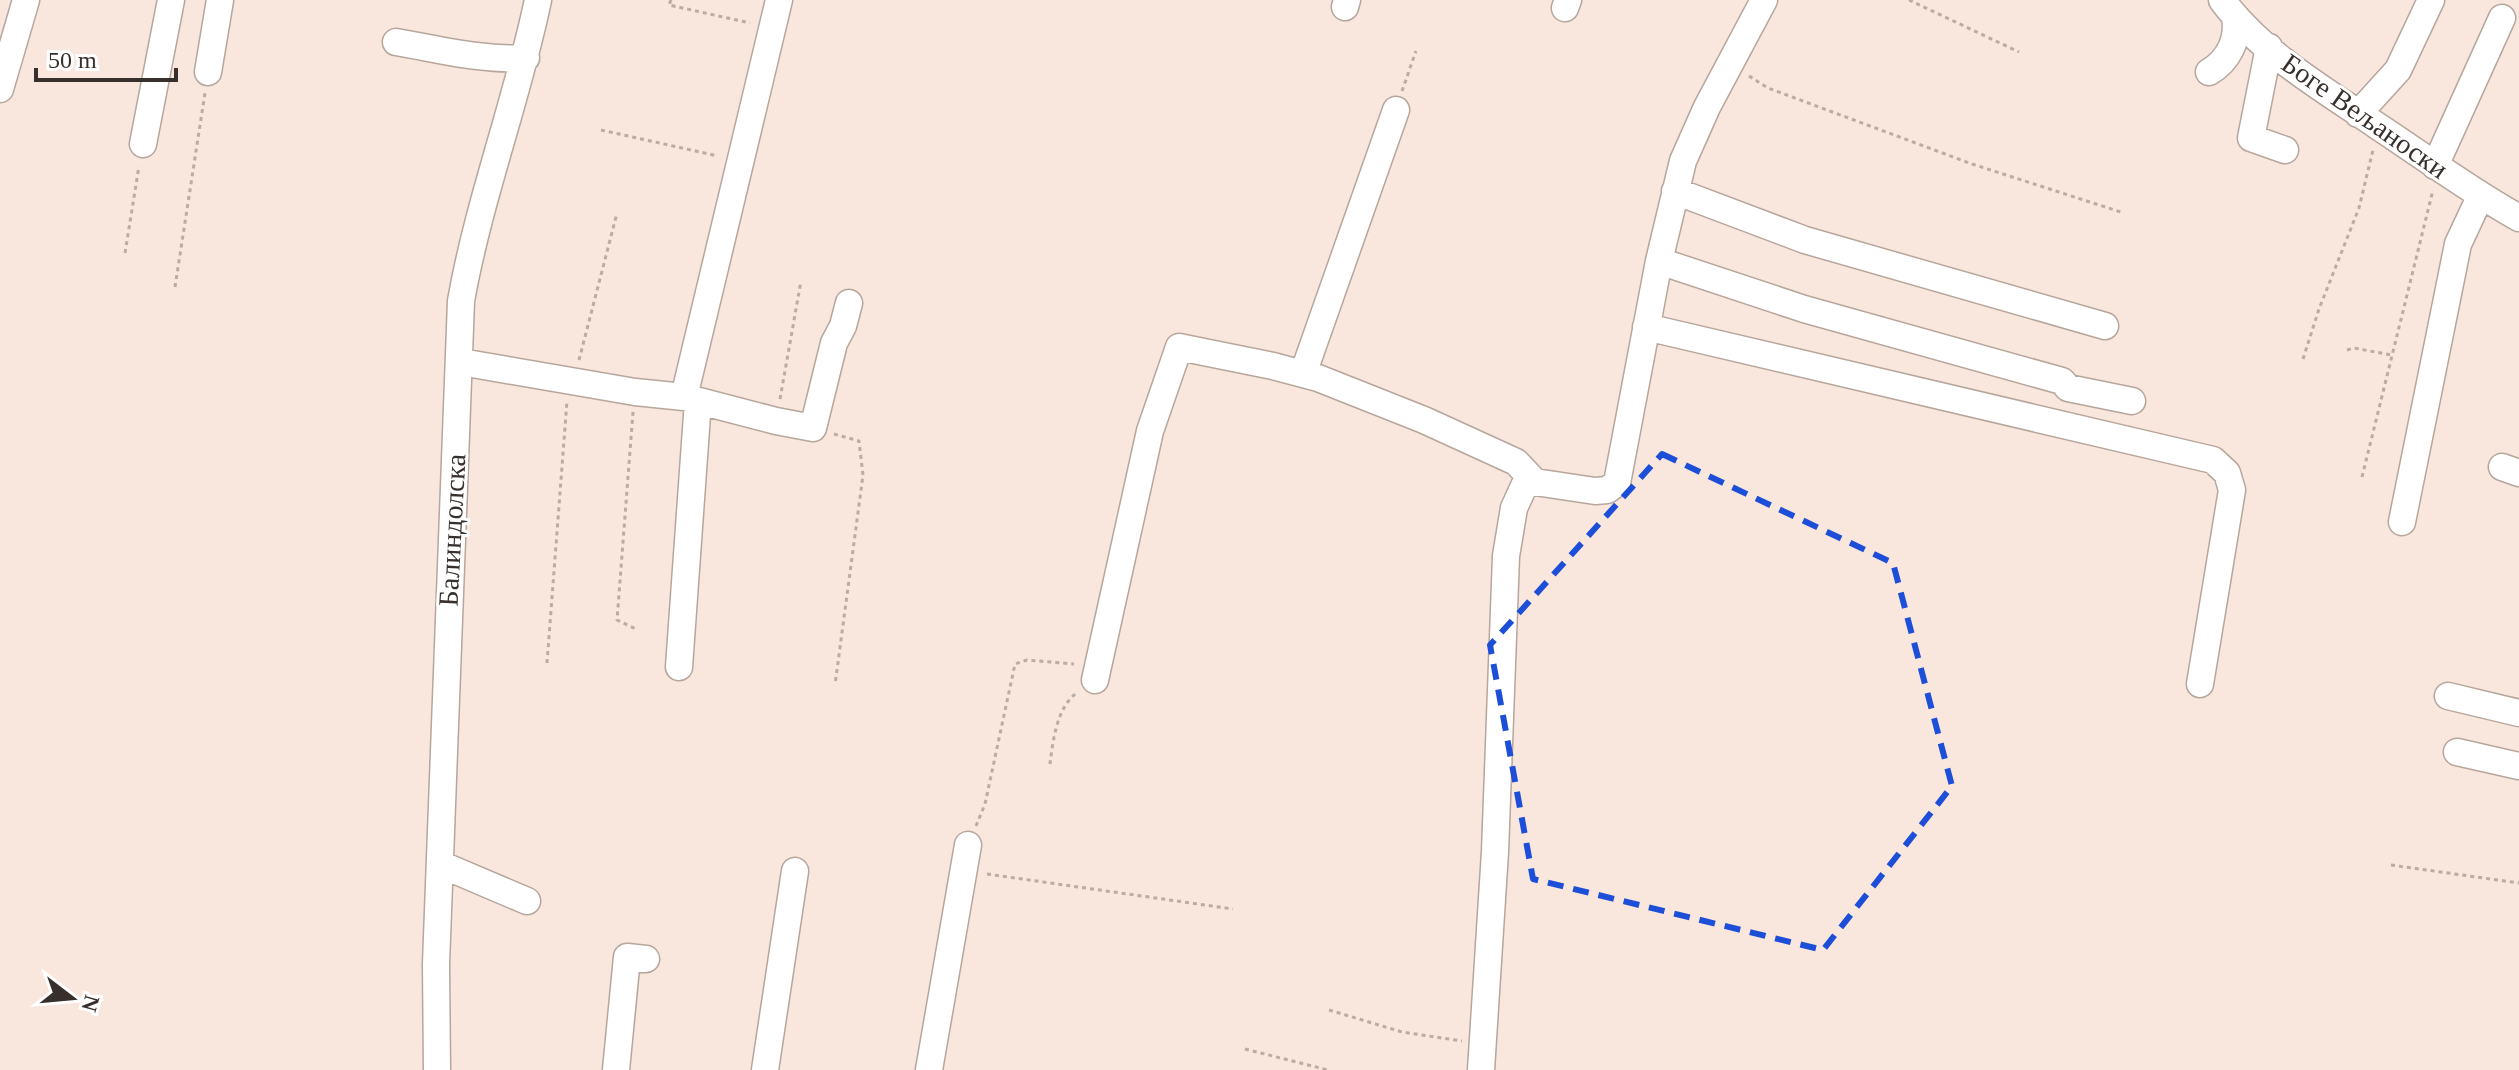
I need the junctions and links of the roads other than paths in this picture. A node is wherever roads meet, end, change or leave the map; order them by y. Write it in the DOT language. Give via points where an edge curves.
graph roads {
  1 [pos="26,0"];
  2 [pos="171,0"];
  3 [pos="220,0"];
  4 [pos="538,0"];
  5 [pos="779,0"];
  6 [pos="1764,0"];
  7 [pos="2431,0"];
  8 [pos="2228,9"];
  9 [pos="2502,18"];
  10 [pos="396,42"];
  11 [pos="2269,47"];
  12 [pos="526,58"];
  13 [pos="208,72"];
  14 [pos="2209,72"];
  15 [pos="0,89"];
  16 [pos="1396,110"];
  17 [pos="2368,120"];
  18 [pos="143,144"];
  19 [pos="2285,150"];
  20 [pos="2437,168"];
  21 [pos="1675,191"];
  22 [pos="2480,197"];
  23 [pos="2519,218"];
  24 [pos="1659,261"];
  25 [pos="849,303"];
  26 [pos="2105,326"];
  27 [pos="1646,327"];
  28 [pos="461,362"];
  29 [pos="1303,374"];
  30 [pos="2125,393"];
  31 [pos="691,399"];
  32 [pos="1535,482"];
  33 [pos="2402,522"];
  34 [pos="679,667"];
  35 [pos="1098,669"];
  36 [pos="2200,684"];
  37 [pos="2448,696"];
  38 [pos="2519,713"];
  39 [pos="2457,752"];
  40 [pos="2519,766"];
  41 [pos="965,857"];
  42 [pos="440,864"];
  43 [pos="795,871"];
  44 [pos="527,901"];
  45 [pos="646,959"];
  46 [pos="437,1070"];
  47 [pos="616,1070"];
  48 [pos="765,1070"];
  49 [pos="929,1070"];
  50 [pos="1481,1070"];
  1 -- 15 [label="street"];
  2 -- 18 [label="street"];
  3 -- 13 [label="street"];
  4 -- 12 [label="street, Балиндолска"];
  5 -- 31 [label="street" via="739,160"];
  6 -- 21 [label="street" via="1683,161"];
  7 -- 17 [label="street"];
  8 -- 11 [label="street, Боге Вељаноски"];
  8 -- 14 [label="street" via="2238,32 2223,64"];
  9 -- 20 [label="street"];
  10 -- 12 [label="street"];
  11 -- 17 [label="street, Боге Вељаноски"];
  11 -- 19 [label="street" via="2251,138"];
  12 -- 28 [label="street, Балиндолска" via="469,259 461,301"];
  16 -- 29 [label="street"];
  17 -- 20 [label="street, Боге Вељаноски"];
  20 -- 22 [label="street, Боге Вељаноски"];
  21 -- 24 [label="street"];
  21 -- 26 [label="street" via="1805,240"];
  22 -- 23 [label="street, Боге Вељаноски"];
  22 -- 33 [label="street" via="2458,244"];
  24 -- 27 [label="street"];
  24 -- 30 [label="street" via="1804,309 2062,381 2076,377"];
  25 -- 31 [label="street" via="813,428"];
  27 -- 32 [label="street" via="1617,483 1595,491"];
  27 -- 36 [label="street" via="2213,460 2227,473 2232,490"];
  28 -- 31 [label="street"];
  28 -- 42 [label="street, Балиндолска"];
  29 -- 32 [label="street" via="1516,462"];
  29 -- 35 [label="street" via="1179,347 1150,431"];
  31 -- 34 [label="street"];
  32 -- 50 [label="street" via="1525,484 1519,493 1506,556"];
  37 -- 38 [label="street"];
  39 -- 40 [label="street"];
  41 -- 49 [label="street"];
  42 -- 44 [label="street"];
  42 -- 46 [label="street, Балиндолска"];
  43 -- 48 [label="street"];
  45 -- 47 [label="street" via="627,957"];
}
